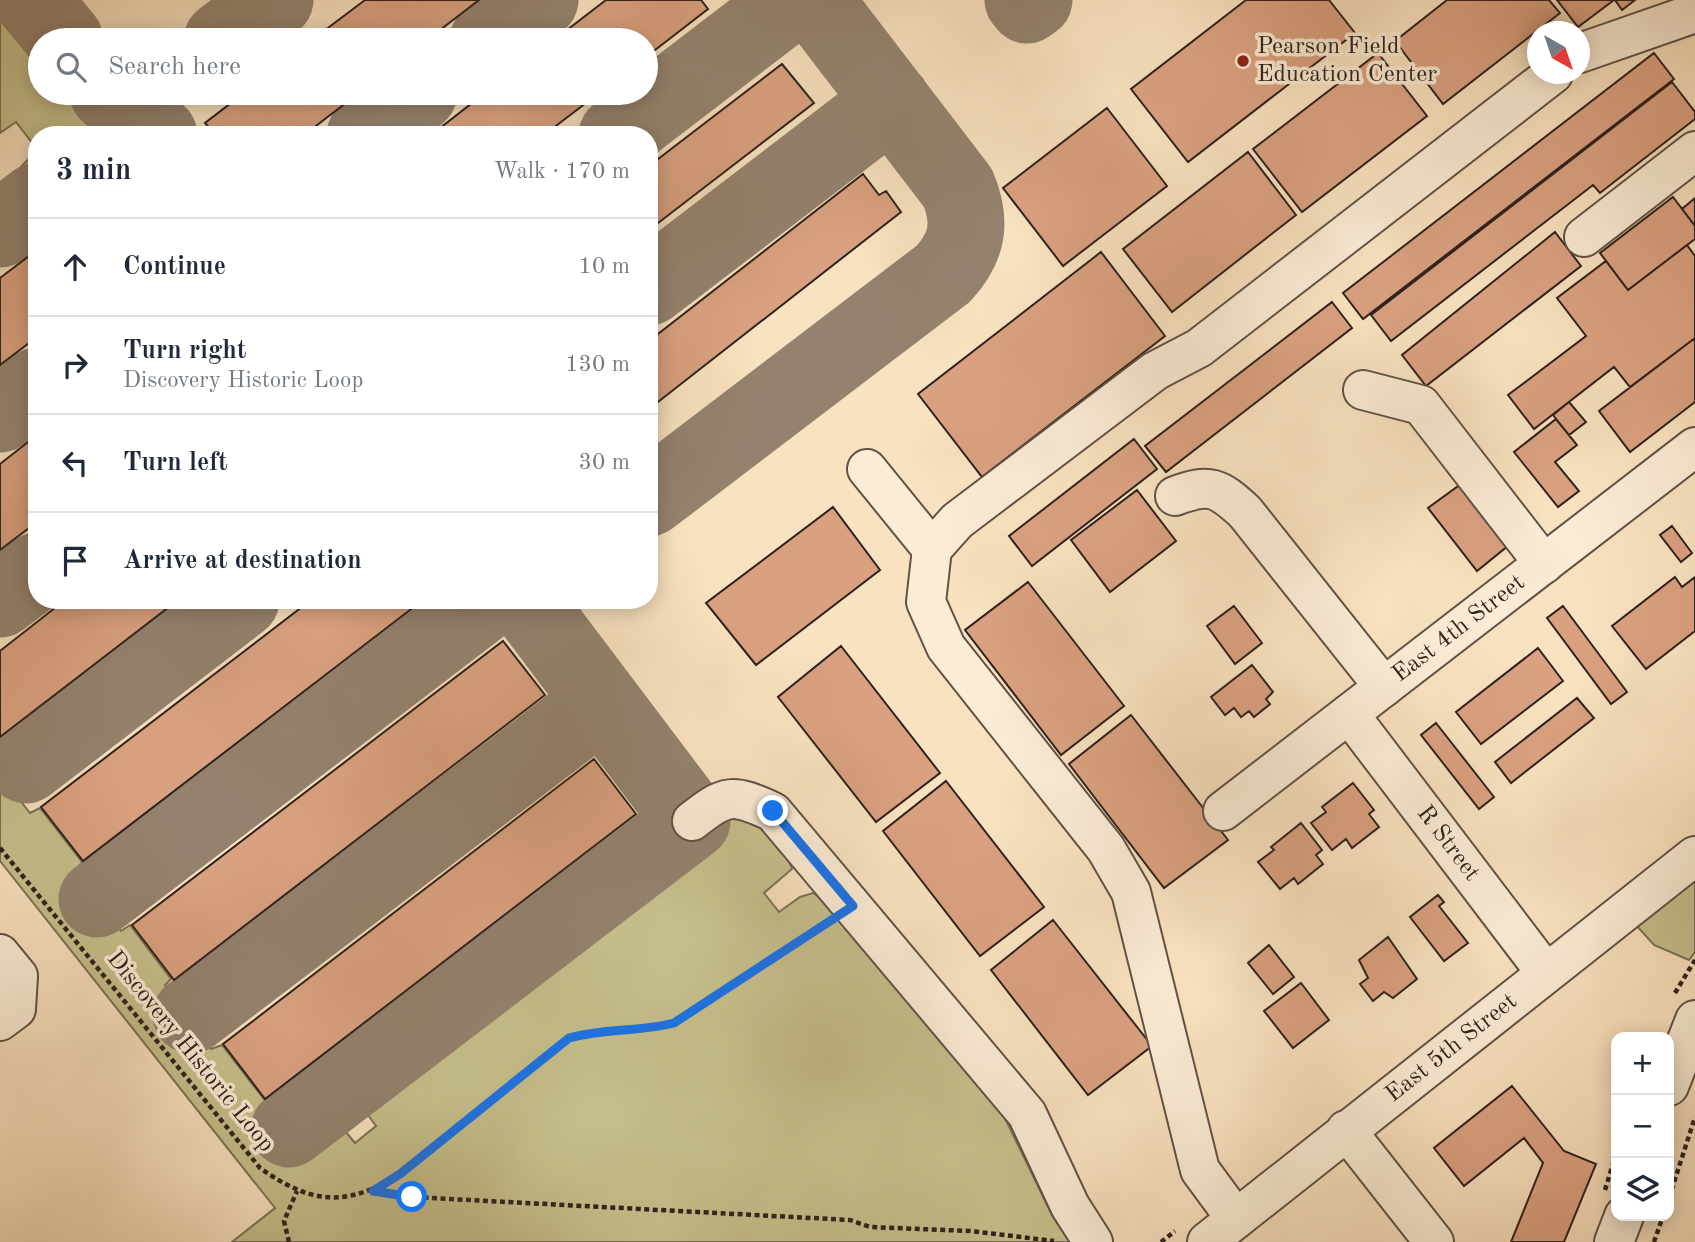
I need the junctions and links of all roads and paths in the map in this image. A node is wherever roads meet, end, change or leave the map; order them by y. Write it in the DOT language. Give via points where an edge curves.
graph roads {
  1 [pos="1695,13"];
  2 [pos="1590,50"];
  3 [pos="1540,84"];
  4 [pos="1695,151"];
  5 [pos="1584,237"];
  6 [pos="1363,390"];
  7 [pos="1695,447"];
  8 [pos="867,469"];
  9 [pos="1175,496"];
  10 [pos="932,549"];
  11 [pos="1544,564"];
  12 [pos="1384,687"];
  13 [pos="1349,714"];
  14 [pos="1223,811"];
  15 [pos="692,821"];
  16 [pos="0,848"];
  17 [pos="1695,856"];
  18 [pos="853,906"];
  19 [pos="0,954"];
  20 [pos="1546,973"];
  21 [pos="1695,1020"];
  22 [pos="0,1021"];
  23 [pos="1674,1073"];
  24 [pos="1695,1117"];
  25 [pos="1346,1130"];
  26 [pos="1674,1182"];
  27 [pos="297,1191"];
  28 [pos="373,1191"];
  29 [pos="1622,1221"];
  30 [pos="1661,1221"];
  31 [pos="1222,1231"];
  32 [pos="289,1242"];
  33 [pos="1065,1242"];
  34 [pos="1093,1242"];
  35 [pos="1434,1242"];
  36 [pos="1614,1242"];
  37 [pos="1654,1242"];
  1 -- 2 [label="street"];
  3 -- 10 [label="street" via="1199,348 1156,371 957,521"];
  4 -- 5 [label="street"];
  6 -- 11 [label="street" via="1421,405"];
  7 -- 11 [label="street, East 4th Street"];
  8 -- 10 [label="street"];
  9 -- 12 [label="street" via="1201,486 1227,495"];
  10 -- 31 [label="street" via="926,601 946,647 1106,849 1131,892 1200,1170"];
  11 -- 12 [label="street, East 4th Street"];
  12 -- 13 [label="street, East 4th Street"];
  13 -- 14 [label="street, East 4th Street"];
  13 -- 20 [label="street, R Street"];
  15 -- 18 [label="street" via="719,800 747,800 773,811"];
  16 -- 27 [label="path, Discovery Historic Loop" via="260,1168"];
  17 -- 20 [label="street, East 5th Street"];
  18 -- 28 [label="path, Discovery Historic Loop" via="674,1023 569,1038"];
  18 -- 34 [label="street" via="1027,1114 1070,1206"];
  19 -- 22 [label="street" via="18,976 16,1009"];
  20 -- 25 [label="street, East 5th Street"];
  21 -- 23 [label="street"];
  24 -- 26 [label="path"];
  25 -- 31 [label="street, East 5th Street"];
  25 -- 35 [label="street"];
  27 -- 28 [label="path, Discovery Historic Loop" via="342,1196"];
  27 -- 32 [label="path" via="284,1221"];
  28 -- 33 [label="path" via="412,1197 850,1220 870,1227 970,1231"];
  29 -- 36 [label="street"];
  30 -- 37 [label="path"];
}
